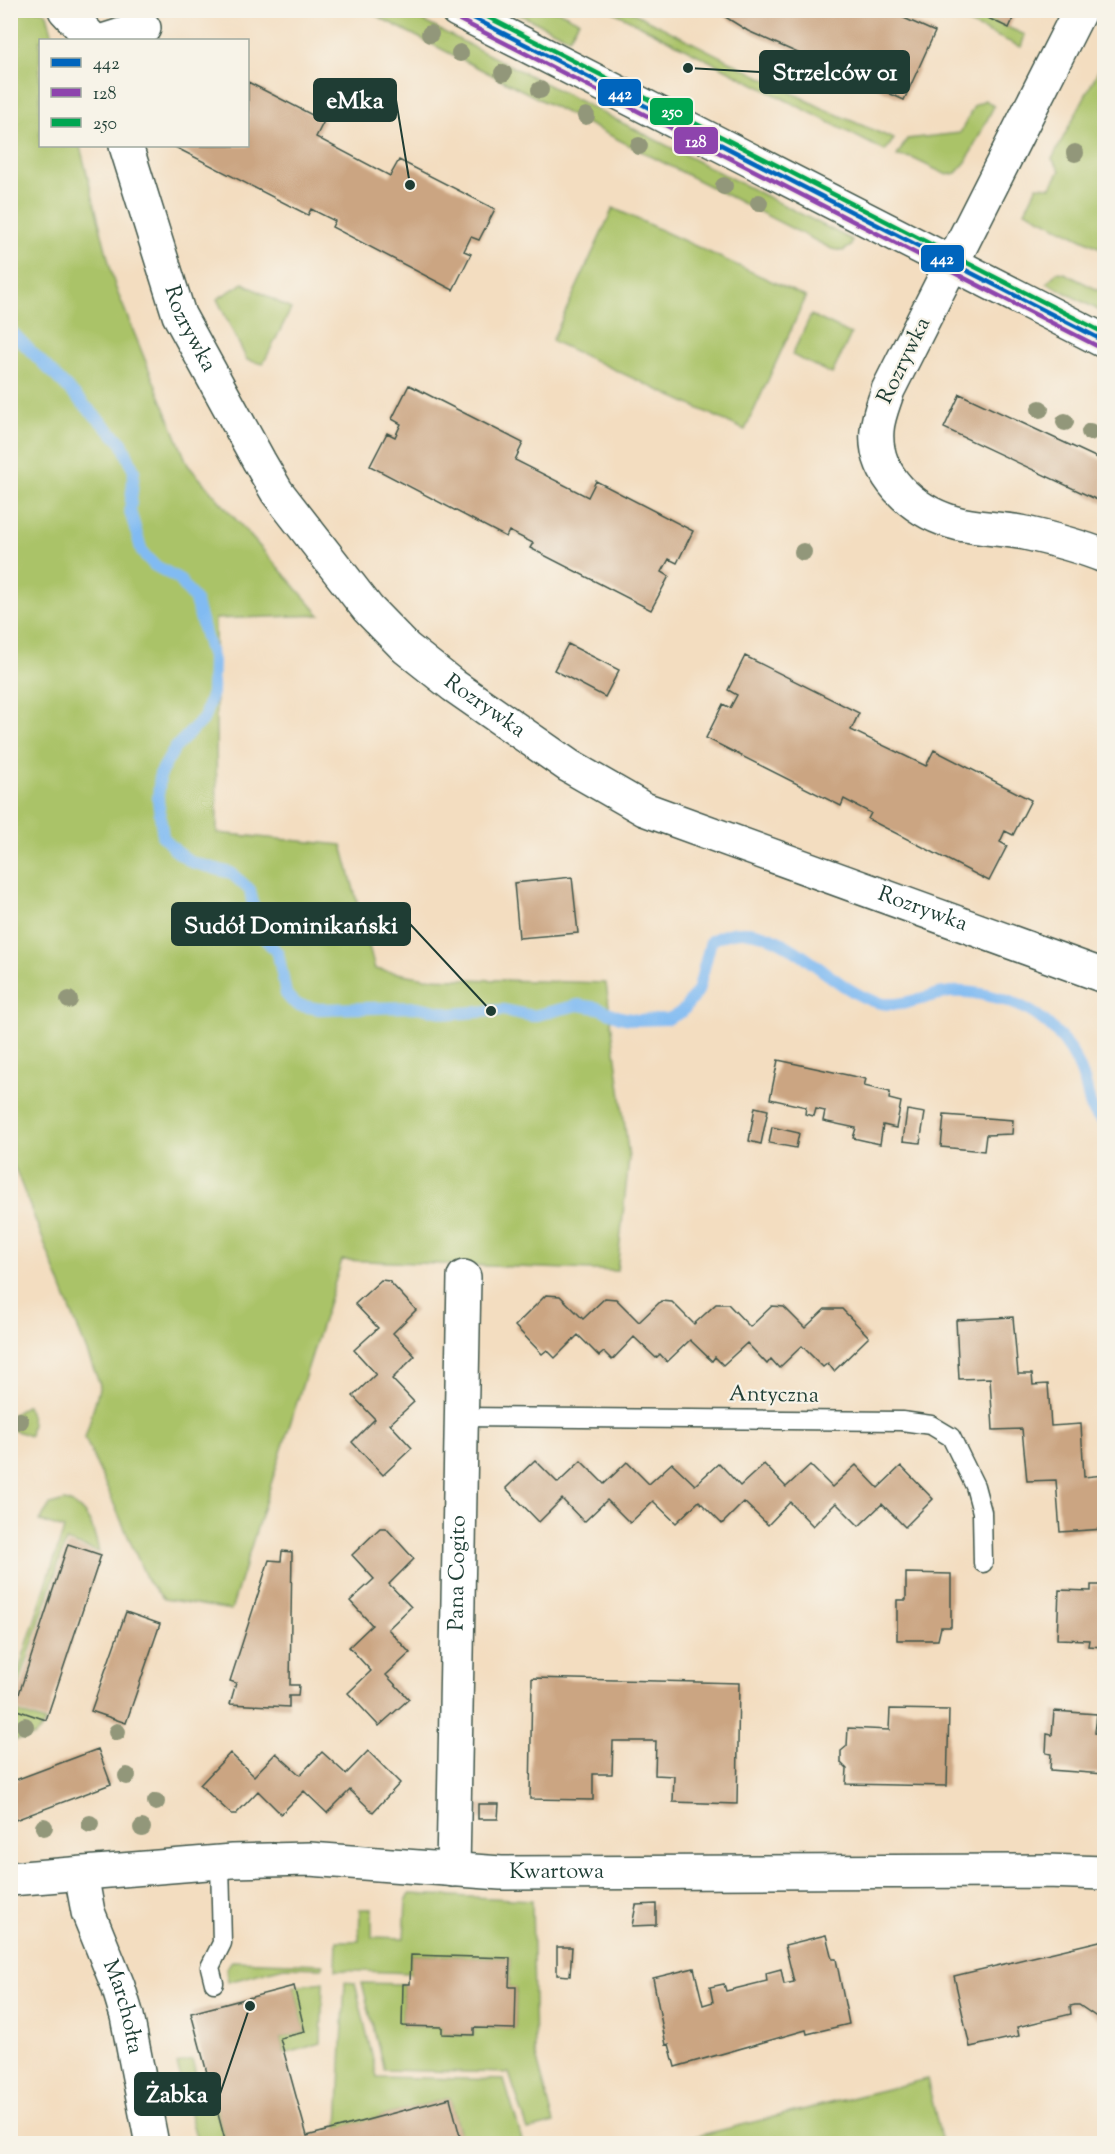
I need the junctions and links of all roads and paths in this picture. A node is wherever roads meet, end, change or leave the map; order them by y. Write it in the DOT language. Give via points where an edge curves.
graph roads {
  1 [pos="65,10"];
  2 [pos="457,10"];
  3 [pos="1080,10"];
  4 [pos="144,28"];
  5 [pos="92,39"];
  6 [pos="109,39"];
  7 [pos="126,147"];
  8 [pos="953,264"];
  9 [pos="1104,341"];
  10 [pos="1104,556"];
  11 [pos="1104,976"];
  12 [pos="464,1277"];
  13 [pos="461,1417"];
  14 [pos="982,1563"];
  15 [pos="220,1863"];
  16 [pos="453,1870"];
  17 [pos="1104,1873"];
  18 [pos="81,1874"];
  19 [pos="10,1879"];
  20 [pos="214,1983"];
  21 [pos="152,2144"];
  1 -- 5 [label="street"];
  2 -- 8 [label="street"];
  3 -- 8 [label="street, Rozrywka"];
  4 -- 6 [label="street"];
  7 -- 11 [label="street, Rozrywka" via="179,315 254,452 277,492 368,609 406,648 568,766 644,809"];
  8 -- 9 [label="street"];
  8 -- 10 [label="street, Rozrywka" via="888,390 876,442 882,466 908,498 953,522 1025,533"];
  12 -- 13 [label="street, Pana Cogito"];
  13 -- 14 [label="lane, Antyczna" via="902,1421 931,1425 951,1437 975,1486 982,1512"];
  13 -- 16 [label="street, Pana Cogito"];
  15 -- 16 [label="street, Kwartowa" via="309,1859"];
  15 -- 18 [label="street, Kwartowa"];
  15 -- 20 [label="lane" via="222,1942 210,1967"];
  16 -- 17 [label="street, Kwartowa"];
  18 -- 19 [label="street, Kwartowa"];
  18 -- 21 [label="street, Marchołta" via="88,1912 127,2016"];
}
